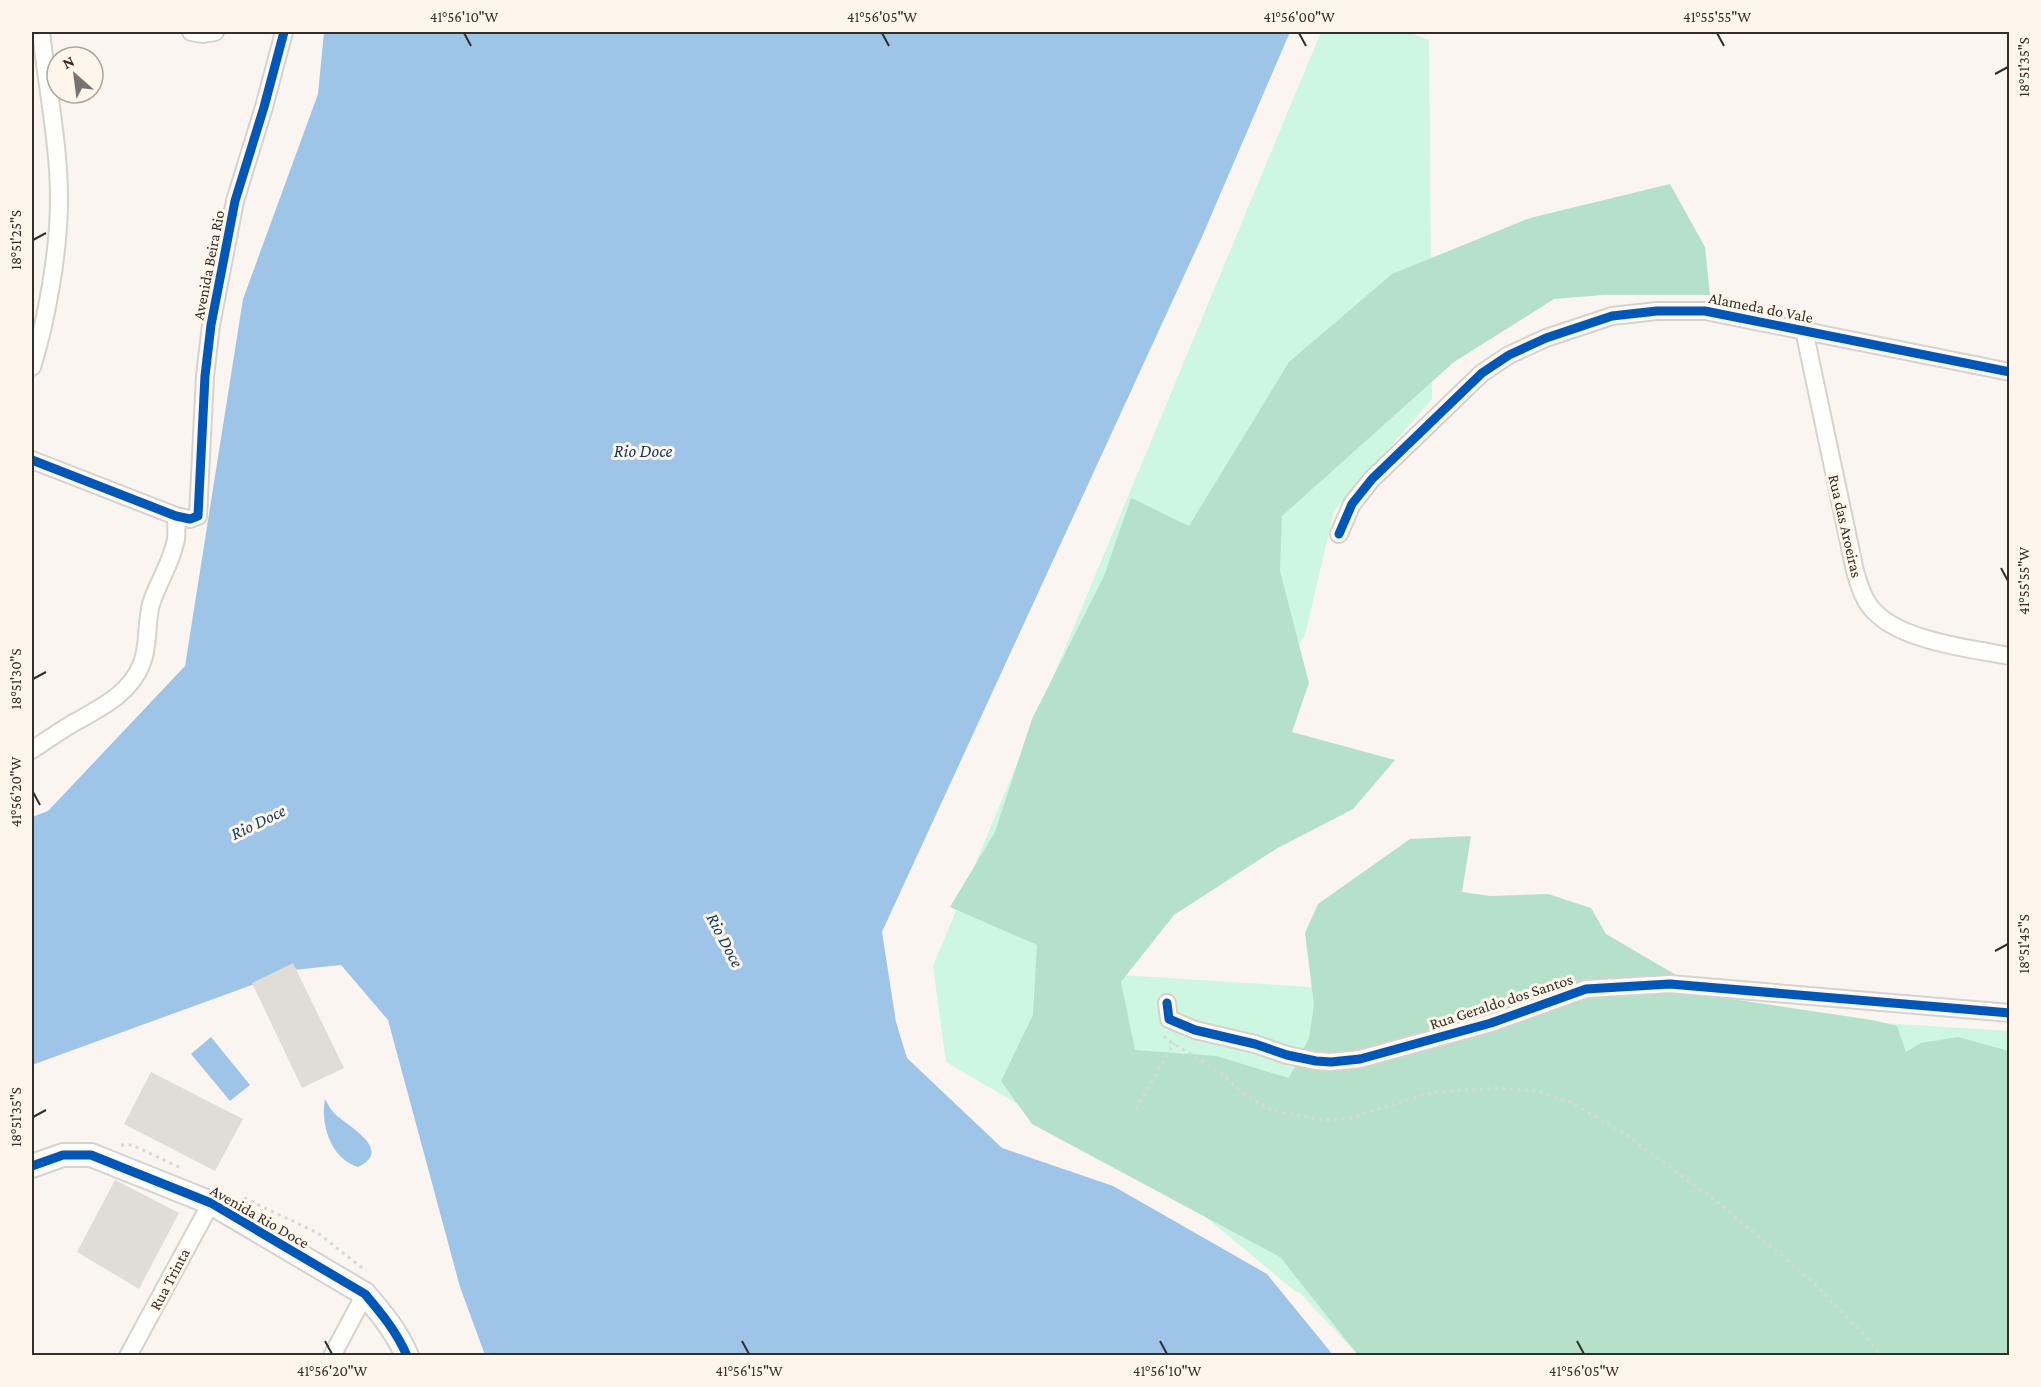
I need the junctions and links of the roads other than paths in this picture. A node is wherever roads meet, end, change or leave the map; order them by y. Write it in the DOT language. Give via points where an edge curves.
graph roads {
  1 [pos="40,32"];
  2 [pos="191,32"];
  3 [pos="215,32"];
  4 [pos="284,32"];
  5 [pos="1804,330"];
  6 [pos="37,331"];
  7 [pos="32,367"];
  8 [pos="2010,372"];
  9 [pos="32,460"];
  10 [pos="176,516"];
  11 [pos="1339,534"];
  12 [pos="2010,656"];
  13 [pos="32,750"];
  14 [pos="1168,1011"];
  15 [pos="2010,1013"];
  16 [pos="32,1166"];
  17 [pos="210,1203"];
  18 [pos="365,1294"];
  19 [pos="128,1356"];
  20 [pos="332,1356"];
  21 [pos="407,1356"];
  1 -- 6 [label="street" via="59,205 57,238"];
  2 -- 3 [label="street"];
  4 -- 10 [label="street, Avenida Beira Rio" via="235,201 211,325 200,511 190,519"];
  5 -- 8 [label="street, Alameda do Vale"];
  5 -- 11 [label="street, Alameda do Vale" via="1705,311 1657,311 1612,316 1546,338 1482,373 1372,478 1352,504"];
  5 -- 12 [label="street, Rua das Aroeiras" via="1855,571 1874,612 1891,625 1929,640"];
  6 -- 7 [label="street"];
  9 -- 10 [label="street"];
  10 -- 13 [label="street" via="176,539 151,604 143,660 136,676 123,692"];
  14 -- 15 [label="street, Rua Geraldo dos Santos" via="1195,1030 1287,1055 1331,1062 1360,1059 1491,1023 1586,988 1670,984"];
  16 -- 17 [label="street, Avenida Rio Doce" via="63,1155 91,1155"];
  17 -- 18 [label="street, Avenida Rio Doce"];
  17 -- 19 [label="street, Rua Trinta"];
  18 -- 20 [label="street"];
  18 -- 21 [label="street, Avenida Rio Doce" via="383,1314"];
}
